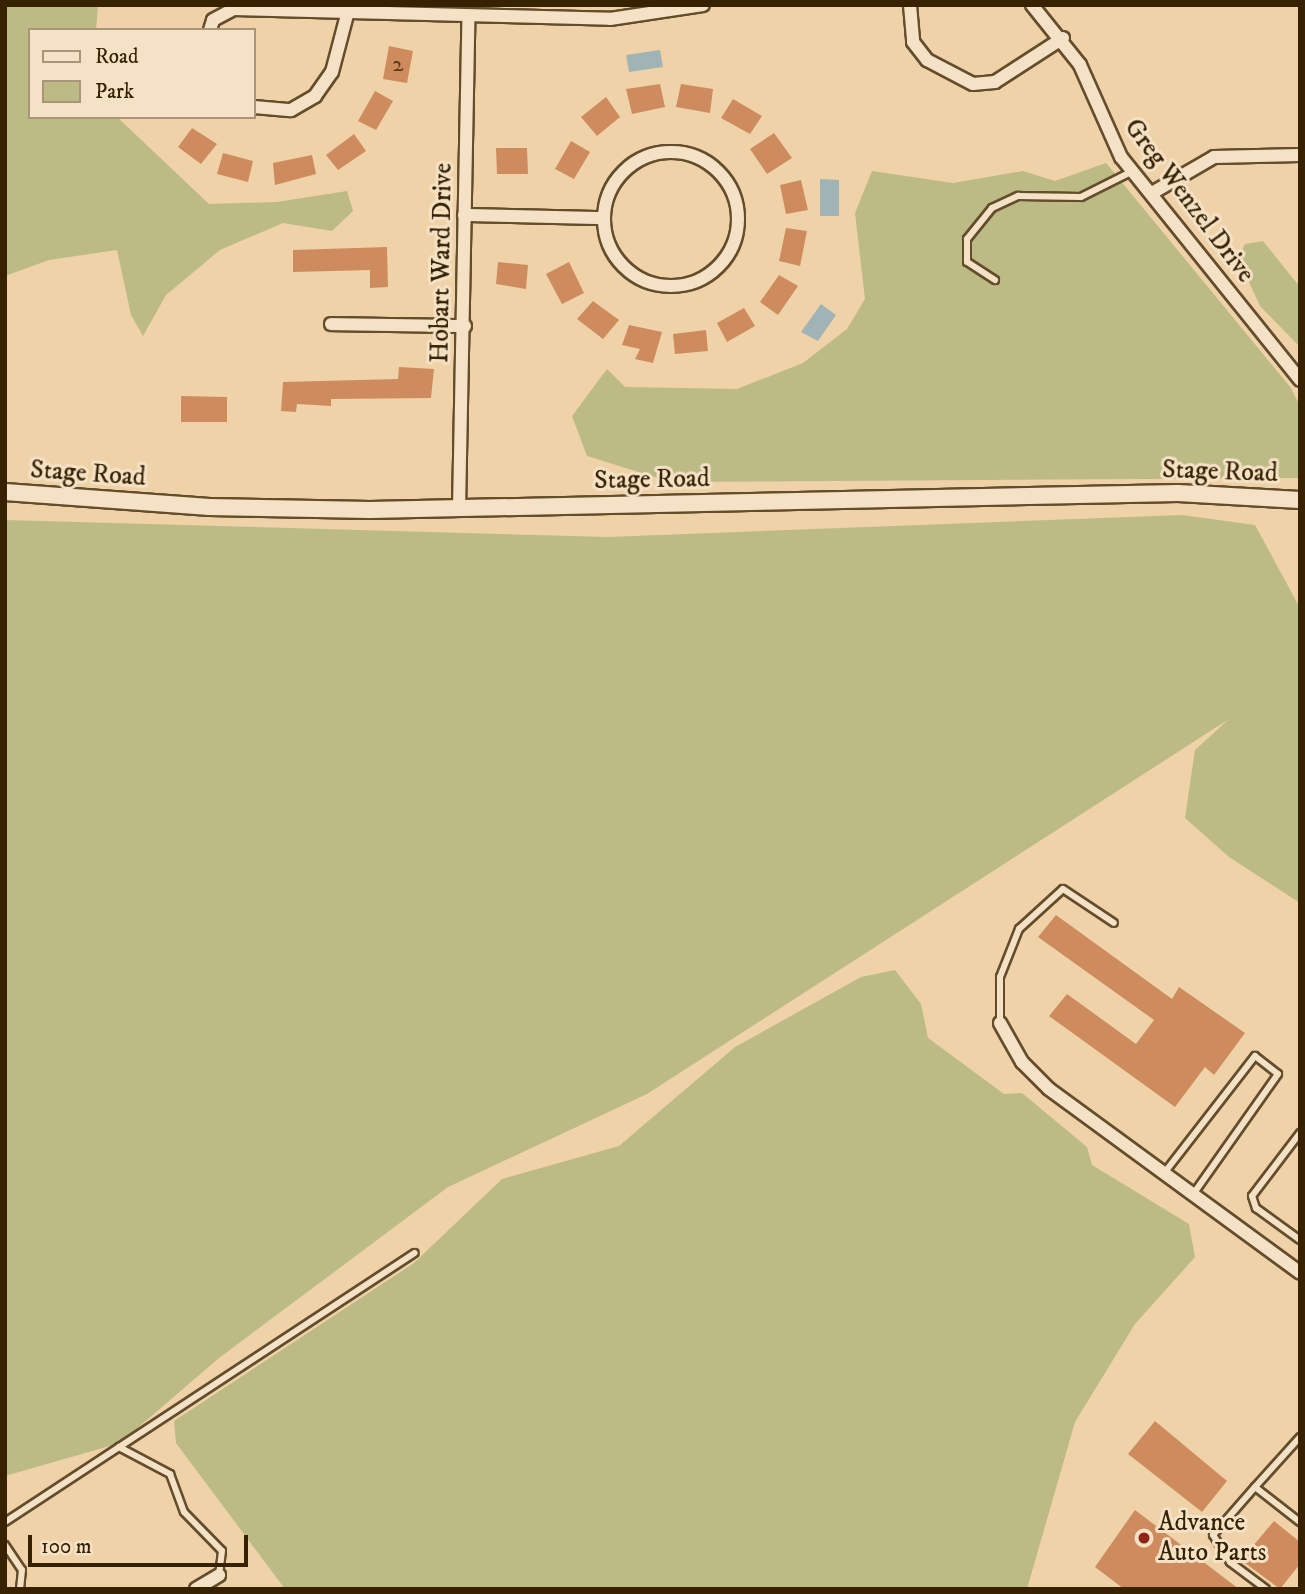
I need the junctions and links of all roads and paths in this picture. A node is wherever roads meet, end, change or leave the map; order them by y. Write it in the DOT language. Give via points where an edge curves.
graph roads {
  1 [pos="703,5"];
  2 [pos="910,5"];
  3 [pos="1032,5"];
  4 [pos="588,12"];
  5 [pos="347,15"];
  6 [pos="468,18"];
  7 [pos="211,28"];
  8 [pos="1063,38"];
  9 [pos="256,107"];
  10 [pos="1300,155"];
  11 [pos="1133,170"];
  12 [pos="1152,193"];
  13 [pos="464,215"];
  14 [pos="601,218"];
  15 [pos="995,279"];
  16 [pos="331,324"];
  17 [pos="465,326"];
  18 [pos="1300,380"];
  19 [pos="5,492"];
  20 [pos="1300,500"];
  21 [pos="459,509"];
  22 [pos="1114,923"];
  23 [pos="1000,1023"];
  24 [pos="1300,1133"];
  25 [pos="1165,1172"];
  26 [pos="1194,1193"];
  27 [pos="1300,1240"];
  28 [pos="415,1253"];
  29 [pos="1300,1273"];
  30 [pos="1300,1437"];
  31 [pos="119,1447"];
  32 [pos="1255,1487"];
  33 [pos="5,1522"];
  34 [pos="1300,1522"];
  35 [pos="5,1545"];
  36 [pos="219,1575"];
  37 [pos="20,1589"];
  38 [pos="195,1589"];
  39 [pos="1266,1589"];
  1 -- 4 [label="street" via="647,17"];
  2 -- 8 [label="street" via="913,42 926,60 973,84 995,82"];
  3 -- 8 [label="street, Greg Wenzel Drive"];
  4 -- 6 [label="street"];
  5 -- 6 [label="street"];
  5 -- 7 [label="street" via="234,9 213,20"];
  5 -- 9 [label="street" via="332,72 316,96 291,110"];
  6 -- 13 [label="street, Hobart Ward Drive"];
  8 -- 11 [label="street, Greg Wenzel Drive" via="1107,132"];
  10 -- 12 [label="street" via="1214,157"];
  11 -- 12 [label="street, Greg Wenzel Drive"];
  11 -- 15 [label="lane" via="1080,197 1018,196 992,208 967,239 967,262"];
  12 -- 18 [label="street, Greg Wenzel Drive"];
  13 -- 14 [label="street"];
  13 -- 17 [label="street, Hobart Ward Drive"];
  14 -- 14 [label="street" via="620,177 661,152 687,153 723,173 738,208 732,248 722,264 704,278 672,285 628,271 615,259"];
  16 -- 17 [label="street"];
  17 -- 21 [label="street, Hobart Ward Drive"];
  19 -- 21 [label="street, Stage Road" via="209,508"];
  20 -- 21 [label="street, Stage Road" via="1178,493"];
  22 -- 23 [label="lane" via="1063,889 1019,929 1000,977"];
  23 -- 25 [label="street" via="1034,1075"];
  24 -- 27 [label="lane" via="1252,1196 1256,1208"];
  25 -- 26 [label="street"];
  25 -- 26 [label="lane" via="1255,1056 1278,1074"];
  26 -- 29 [label="street"];
  28 -- 31 [label="lane"];
  30 -- 32 [label="lane"];
  31 -- 33 [label="lane"];
  31 -- 36 [label="lane" via="170,1474 184,1512 222,1551"];
  32 -- 34 [label="lane"];
  32 -- 39 [label="lane" via="1213,1535 1230,1562"];
  35 -- 37 [label="lane" via="22,1570"];
  36 -- 38 [label="street"];
}
